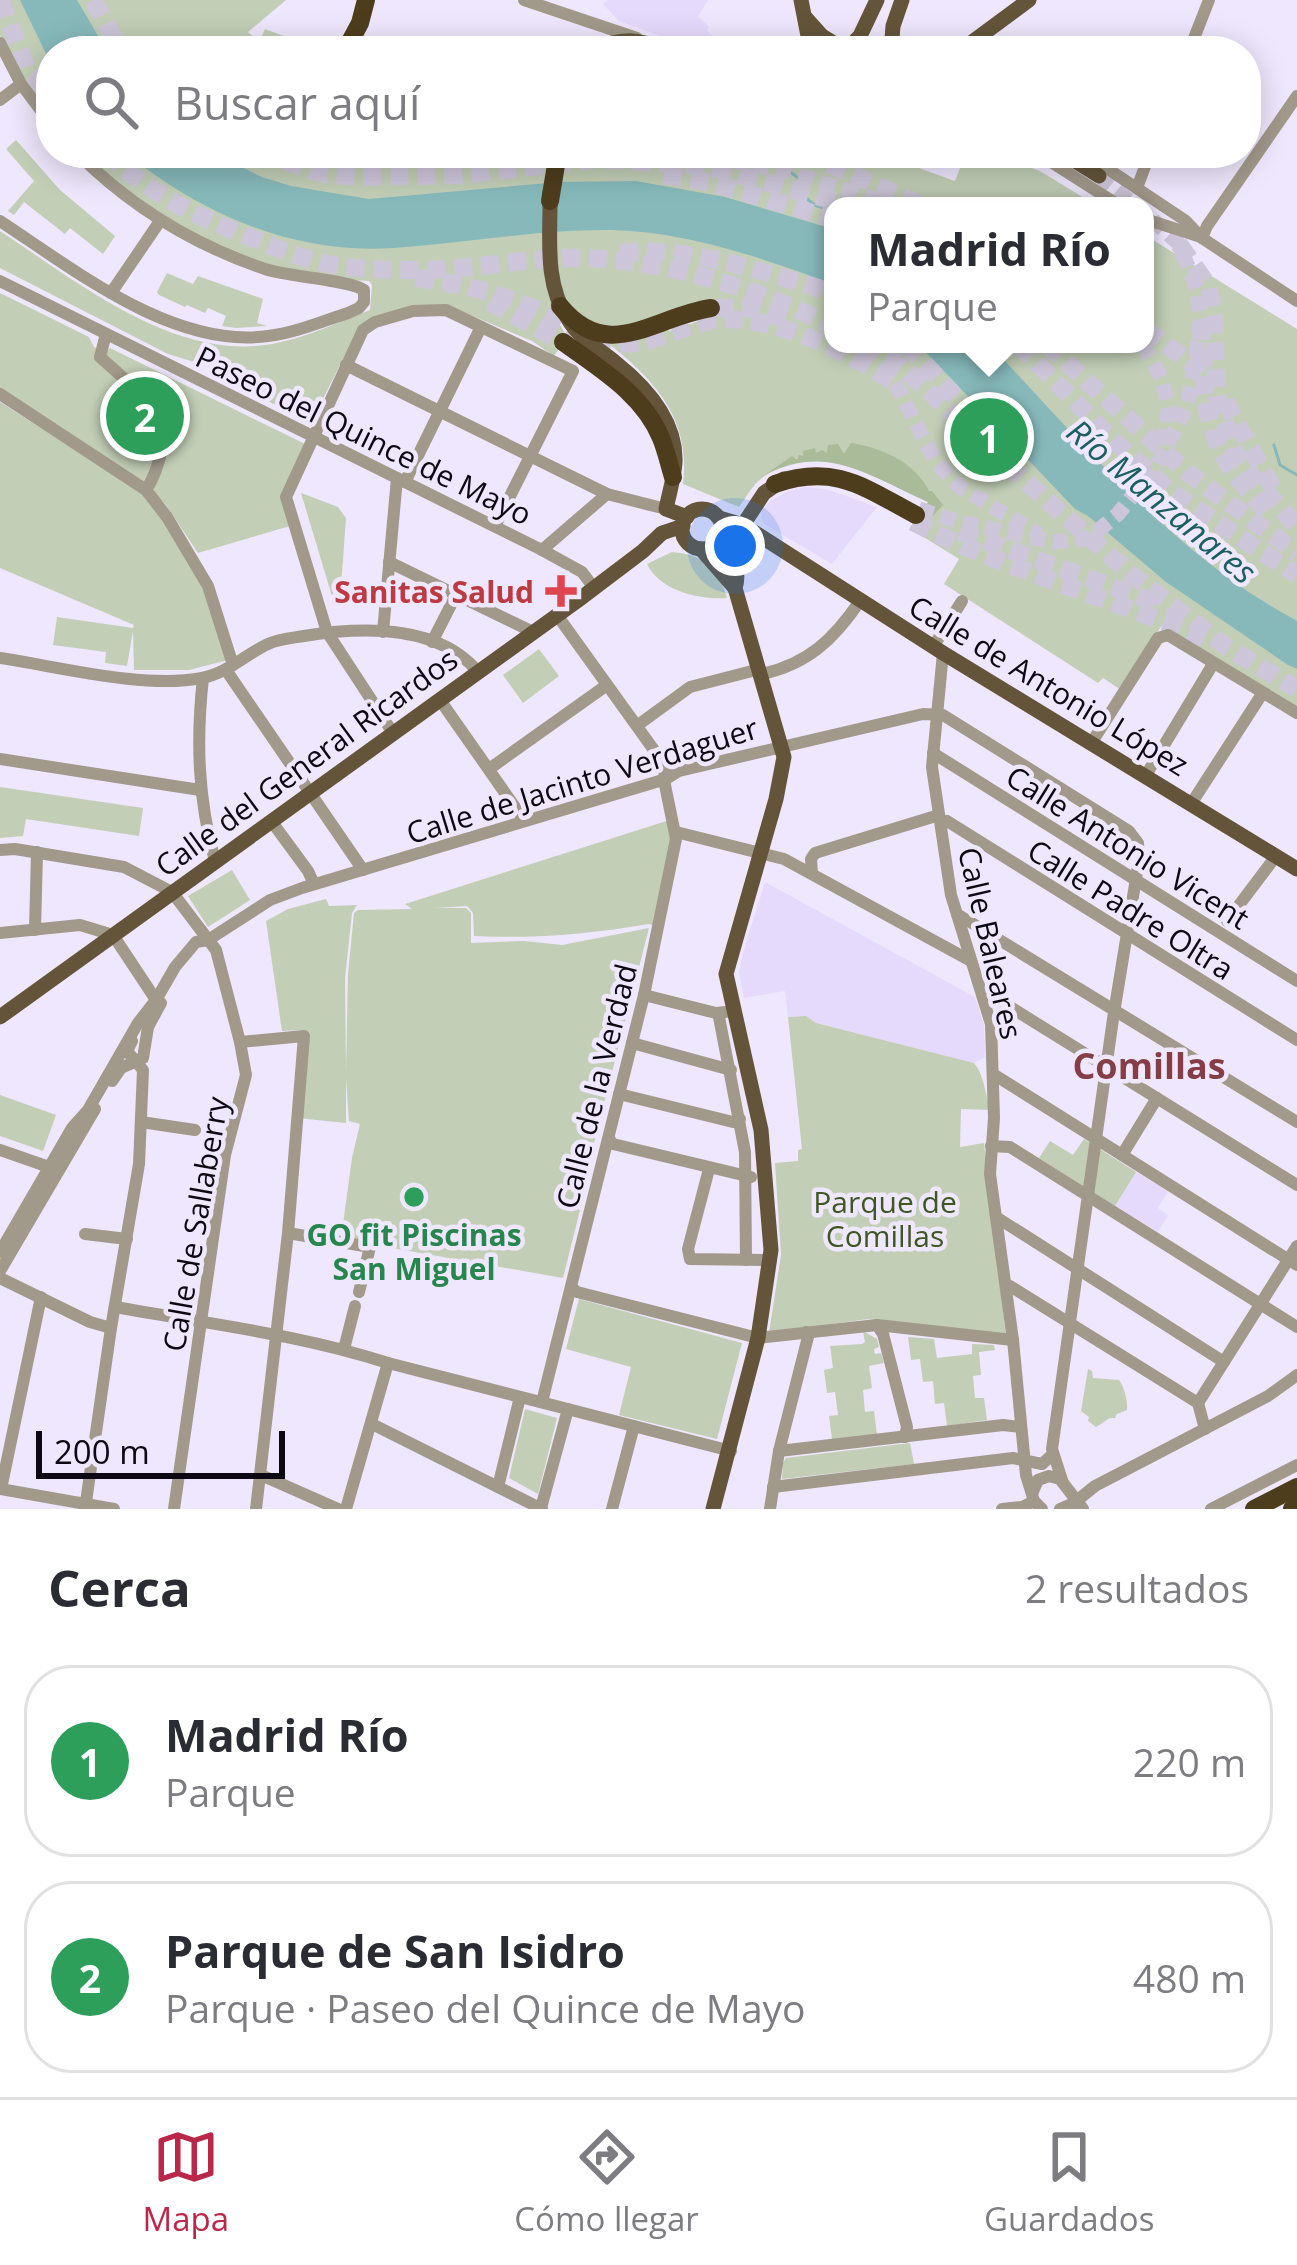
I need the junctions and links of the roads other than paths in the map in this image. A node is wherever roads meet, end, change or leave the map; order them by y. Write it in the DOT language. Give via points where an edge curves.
graph roads {
  1 [pos="366,0"];
  2 [pos="524,0"];
  3 [pos="877,0"];
  4 [pos="902,0"];
  5 [pos="1014,0"];
  6 [pos="1029,0"];
  7 [pos="1209,0"];
  8 [pos="803,9"];
  9 [pos="353,36"];
  10 [pos="629,36"];
  11 [pos="824,36"];
  12 [pos="860,36"];
  13 [pos="892,36"];
  14 [pos="965,36"];
  15 [pos="980,36"];
  16 [pos="1195,36"];
  17 [pos="0,43"];
  18 [pos="21,84"];
  19 [pos="1297,96"];
  20 [pos="0,100"];
  21 [pos="36,104"];
  22 [pos="1261,148"];
  23 [pos="94,168"];
  24 [pos="549,168"];
  25 [pos="556,168"];
  26 [pos="1062,168"];
  27 [pos="1086,168"];
  28 [pos="1107,168"];
  29 [pos="1144,168"];
  30 [pos="1247,168"];
  31 [pos="1099,176"];
  32 [pos="1137,188"];
  33 [pos="1107,197"];
  34 [pos="1150,197"];
  35 [pos="1154,199"];
  36 [pos="550,201"];
  37 [pos="0,221"];
  38 [pos="160,221"];
  39 [pos="1154,222"];
  40 [pos="1202,238"];
  41 [pos="0,281"];
  42 [pos="111,293"];
  43 [pos="557,297"];
  44 [pos="1297,301"];
  45 [pos="711,308"];
  46 [pos="481,327"];
  47 [pos="106,334"];
  48 [pos="563,342"];
  49 [pos="346,365"];
  50 [pos="0,394"];
  51 [pos="439,411"];
  52 [pos="312,436"];
  53 [pos="530,456"];
  54 [pos="673,476"];
  55 [pos="401,480"];
  56 [pos="776,484"];
  57 [pos="146,490"];
  58 [pos="607,494"];
  59 [pos="666,509"];
  60 [pos="916,515"];
  61 [pos="685,522"];
  62 [pos="743,525"];
  63 [pos="495,526"];
  64 [pos="720,532"];
  65 [pos="774,546"];
  66 [pos="695,547"];
  67 [pos="542,550"];
  68 [pos="643,551"];
  69 [pos="389,562"];
  70 [pos="594,588"];
  71 [pos="735,588"];
  72 [pos="456,595"];
  73 [pos="860,601"];
  74 [pos="962,601"];
  75 [pos="557,615"];
  76 [pos="328,632"];
  77 [pos="383,632"];
  78 [pos="533,632"];
  79 [pos="432,642"];
  80 [pos="938,650"];
  81 [pos="0,658"];
  82 [pos="1214,664"];
  83 [pos="229,667"];
  84 [pos="761,671"];
  85 [pos="478,672"];
  86 [pos="203,678"];
  87 [pos="607,685"];
  88 [pos="1262,694"];
  89 [pos="440,700"];
  90 [pos="1297,713"];
  91 [pos="936,714"];
  92 [pos="638,725"];
  93 [pos="393,733"];
  94 [pos="1092,742"];
  95 [pos="781,746"];
  96 [pos="932,753"];
  97 [pos="0,760"];
  98 [pos="489,769"];
  99 [pos="1146,775"];
  100 [pos="666,779"];
  101 [pos="200,790"];
  102 [pos="309,794"];
  103 [pos="1191,804"];
  104 [pos="524,820"];
  105 [pos="940,820"];
  106 [pos="272,822"];
  107 [pos="676,832"];
  108 [pos="0,850"];
  109 [pos="37,852"];
  110 [pos="760,853"];
  111 [pos="814,853"];
  112 [pos="1276,856"];
  113 [pos="784,859"];
  114 [pos="215,861"];
  115 [pos="1297,869"];
  116 [pos="363,870"];
  117 [pos="812,873"];
  118 [pos="1136,880"];
  119 [pos="314,884"];
  120 [pos="172,892"];
  121 [pos="956,914"];
  122 [pos="1228,921"];
  123 [pos="35,930"];
  124 [pos="0,933"];
  125 [pos="113,935"];
  126 [pos="1127,935"];
  127 [pos="208,940"];
  128 [pos="972,962"];
  129 [pos="1297,981"];
  130 [pos="644,995"];
  131 [pos="156,1000"];
  132 [pos="986,1000"];
  133 [pos="1114,1010"];
  134 [pos="727,1011"];
  135 [pos="0,1016"];
  136 [pos="143,1025"];
  137 [pos="1297,1040"];
  138 [pos="239,1042"];
  139 [pos="632,1043"];
  140 [pos="136,1061"];
  141 [pos="1107,1068"];
  142 [pos="731,1070"];
  143 [pos="993,1074"];
  144 [pos="619,1094"];
  145 [pos="1157,1099"];
  146 [pos="1292,1114"];
  147 [pos="740,1119"];
  148 [pos="141,1123"];
  149 [pos="195,1130"];
  150 [pos="609,1139"];
  151 [pos="1097,1139"];
  152 [pos="991,1146"];
  153 [pos="0,1150"];
  154 [pos="1122,1155"];
  155 [pos="49,1167"];
  156 [pos="710,1169"];
  157 [pos="766,1177"];
  158 [pos="747,1178"];
  159 [pos="1297,1185"];
  160 [pos="1089,1197"];
  161 [pos="996,1217"];
  162 [pos="288,1233"];
  163 [pos="85,1234"];
  164 [pos="127,1239"];
  165 [pos="1297,1246"];
  166 [pos="0,1252"];
  167 [pos="746,1260"];
  168 [pos="770,1260"];
  169 [pos="1293,1262"];
  170 [pos="1078,1269"];
  171 [pos="0,1275"];
  172 [pos="1006,1286"];
  173 [pos="571,1287"];
  174 [pos="41,1297"];
  175 [pos="1261,1304"];
  176 [pos="116,1306"];
  177 [pos="201,1322"];
  178 [pos="1070,1324"];
  179 [pos="877,1325"];
  180 [pos="1297,1327"];
  181 [pos="111,1328"];
  182 [pos="806,1332"];
  183 [pos="275,1334"];
  184 [pos="758,1337"];
  185 [pos="1013,1340"];
  186 [pos="344,1349"];
  187 [pos="1224,1362"];
  188 [pos="388,1364"];
  189 [pos="1297,1375"];
  190 [pos="520,1397"];
  191 [pos="542,1402"];
  192 [pos="1198,1403"];
  193 [pos="568,1409"];
  194 [pos="372,1424"];
  195 [pos="634,1426"];
  196 [pos="1020,1427"];
  197 [pos="1205,1429"];
  198 [pos="905,1437"];
  199 [pos="730,1451"];
  200 [pos="779,1451"];
  201 [pos="1052,1455"];
  202 [pos="1023,1459"];
  203 [pos="1297,1465"];
  204 [pos="261,1475"];
  205 [pos="1065,1485"];
  206 [pos="1095,1486"];
  207 [pos="498,1487"];
  208 [pos="773,1487"];
  209 [pos="1,1489"];
  210 [pos="1295,1504"];
  211 [pos="1030,1505"];
  212 [pos="1080,1505"];
  213 [pos="85,1507"];
  214 [pos="114,1509"];
  215 [pos="174,1509"];
  216 [pos="256,1509"];
  217 [pos="342,1509"];
  218 [pos="541,1509"];
  219 [pos="612,1509"];
  220 [pos="713,1509"];
  221 [pos="770,1509"];
  222 [pos="1002,1509"];
  223 [pos="1059,1509"];
  224 [pos="1211,1509"];
  225 [pos="1254,1509"];
  1 -- 9 [label="highway"];
  2 -- 10 [label="street"];
  3 -- 12 [label="main road"];
  4 -- 13 [label="main road"];
  5 -- 14 [label="main road"];
  6 -- 15 [label="main road"];
  7 -- 16 [label="street"];
  8 -- 11 [label="main road"];
  17 -- 18 [label="street"];
  18 -- 20 [label="street"];
  18 -- 21 [label="street"];
  19 -- 22 [label="street"];
  23 -- 38 [label="street"];
  24 -- 36 [label="main road"];
  25 -- 36 [label="highway"];
  26 -- 33 [label="street"];
  27 -- 31 [label="main road"];
  28 -- 32 [label="street"];
  29 -- 32 [label="street"];
  30 -- 40 [label="street"];
  32 -- 34 [label="street"];
  35 -- 40 [label="street"];
  36 -- 43 [label="main road"];
  37 -- 42 [label="street"];
  38 -- 42 [label="street"];
  38 -- 42 [label="street" via="268,270 356,284 364,290 362,306 272,336 234,338 168,322"];
  39 -- 40 [label="street"];
  40 -- 44 [label="street"];
  41 -- 47 [label="street, Paseo del Quince de Mayo"];
  43 -- 45 [label="highway" via="581,325 613,335"];
  43 -- 54 [label="main road" via="583,338 646,390 667,422"];
  46 -- 49 [label="street" via="446,310 394,316 363,330"];
  46 -- 51 [label="street"];
  46 -- 53 [label="street" via="573,371"];
  47 -- 52 [label="street, Paseo del Quince de Mayo"];
  47 -- 57 [label="street" via="100,357 163,418"];
  48 -- 54 [label="highway" via="636,399 662,439"];
  49 -- 51 [label="street"];
  49 -- 52 [label="street"];
  50 -- 57 [label="street"];
  51 -- 53 [label="street"];
  51 -- 55 [label="street"];
  52 -- 55 [label="street, Paseo del Quince de Mayo"];
  52 -- 76 [label="street" via="286,496"];
  53 -- 58 [label="street"];
  53 -- 63 [label="street"];
  54 -- 59 [label="main road"];
  55 -- 63 [label="street, Paseo del Quince de Mayo"];
  55 -- 69 [label="street"];
  56 -- 60 [label="highway" via="839,477"];
  56 -- 62 [label="main road"];
  57 -- 83 [label="street" via="208,586"];
  58 -- 59 [label="street"];
  58 -- 67 [label="street"];
  59 -- 61 [label="main road"];
  61 -- 64 [label="main road" via="704,509"];
  61 -- 66 [label="main road" via="685,539"];
  61 -- 68 [label="main road, Calle del General Ricardos"];
  62 -- 64 [label="main road, Calle de Antonio López"];
  62 -- 65 [label="main road, Calle de Antonio López"];
  63 -- 67 [label="street, Paseo del Quince de Mayo"];
  64 -- 65 [label="main road, Calle de Antonio López"];
  64 -- 66 [label="main road" via="711,548"];
  64 -- 71 [label="main road"];
  65 -- 73 [label="main road, Calle de Antonio López"];
  66 -- 68 [label="main road, Calle del General Ricardos"];
  66 -- 71 [label="main road"];
  67 -- 70 [label="street, Paseo del Quince de Mayo"];
  68 -- 70 [label="main road, Calle del General Ricardos"];
  69 -- 72 [label="street"];
  69 -- 77 [label="street"];
  70 -- 75 [label="main road, Calle del General Ricardos"];
  71 -- 84 [label="main road"];
  72 -- 78 [label="street"];
  72 -- 79 [label="street"];
  73 -- 80 [label="main road, Calle de Antonio López"];
  73 -- 84 [label="street" via="815,652"];
  74 -- 80 [label="street"];
  75 -- 78 [label="main road, Calle del General Ricardos"];
  75 -- 87 [label="street, Calle de la Verdad"];
  76 -- 77 [label="street"];
  76 -- 83 [label="street" via="272,641"];
  76 -- 93 [label="street"];
  77 -- 79 [label="street"];
  78 -- 85 [label="main road, Calle del General Ricardos"];
  79 -- 85 [label="street"];
  80 -- 91 [label="street, Calle Baleares"];
  80 -- 94 [label="main road, Calle de Antonio López"];
  81 -- 86 [label="street" via="150,681"];
  82 -- 88 [label="street"];
  82 -- 94 [label="street" via="1168,635 1158,638"];
  82 -- 99 [label="street"];
  83 -- 86 [label="street"];
  83 -- 102 [label="street"];
  84 -- 92 [label="street" via="690,687"];
  84 -- 95 [label="main road"];
  85 -- 89 [label="main road, Calle del General Ricardos"];
  86 -- 101 [label="street"];
  87 -- 92 [label="street, Calle de la Verdad"];
  87 -- 98 [label="street"];
  88 -- 90 [label="street"];
  88 -- 103 [label="street"];
  89 -- 93 [label="main road, Calle del General Ricardos"];
  89 -- 98 [label="street"];
  91 -- 95 [label="street, Calle de Jacinto Verdaguer"];
  91 -- 96 [label="street, Calle Baleares"];
  91 -- 118 [label="street" via="1129,831 1138,843"];
  92 -- 100 [label="street, Calle de la Verdad"];
  93 -- 102 [label="main road, Calle del General Ricardos"];
  94 -- 99 [label="main road, Calle de Antonio López"];
  95 -- 100 [label="street, Calle de Jacinto Verdaguer"];
  95 -- 110 [label="main road"];
  96 -- 105 [label="street, Calle Baleares"];
  96 -- 118 [label="street, Calle Antonio Vicent"];
  97 -- 101 [label="street"];
  98 -- 104 [label="street"];
  99 -- 103 [label="main road, Calle de Antonio López"];
  100 -- 104 [label="street, Calle de Jacinto Verdaguer"];
  100 -- 107 [label="street, Calle de la Verdad"];
  101 -- 114 [label="street"];
  102 -- 106 [label="main road, Calle del General Ricardos"];
  102 -- 116 [label="street"];
  103 -- 112 [label="main road, Calle de Antonio López"];
  104 -- 116 [label="street, Calle de Jacinto Verdaguer"];
  105 -- 111 [label="street"];
  105 -- 121 [label="street, Calle Baleares"];
  105 -- 126 [label="street, Calle Padre Oltra"];
  106 -- 114 [label="main road, Calle del General Ricardos"];
  106 -- 119 [label="street"];
  107 -- 110 [label="street"];
  107 -- 130 [label="street, Calle de la Verdad"];
  108 -- 109 [label="street"];
  109 -- 120 [label="street" via="124,867"];
  109 -- 123 [label="street"];
  110 -- 113 [label="street"];
  110 -- 134 [label="main road" via="727,963"];
  111 -- 113 [label="street"];
  111 -- 117 [label="street"];
  112 -- 115 [label="main road, Calle de Antonio López"];
  112 -- 122 [label="street"];
  113 -- 117 [label="street"];
  114 -- 120 [label="main road, Calle del General Ricardos"];
  116 -- 119 [label="street, Calle de Jacinto Verdaguer"];
  117 -- 128 [label="street"];
  118 -- 126 [label="street"];
  118 -- 129 [label="street, Calle Antonio Vicent"];
  119 -- 127 [label="street, Calle de Jacinto Verdaguer" via="270,900"];
  120 -- 125 [label="main road, Calle del General Ricardos"];
  120 -- 127 [label="street, Calle de Sallaberry"];
  121 -- 128 [label="street, Calle Baleares"];
  121 -- 133 [label="street"];
  123 -- 124 [label="street"];
  123 -- 125 [label="street" via="80,925"];
  125 -- 131 [label="street"];
  125 -- 135 [label="main road, Calle del General Ricardos"];
  126 -- 133 [label="street"];
  126 -- 137 [label="street, Calle Padre Oltra"];
  127 -- 131 [label="street" via="196,942"];
  127 -- 136 [label="street"];
  127 -- 138 [label="street, Calle de Sallaberry"];
  128 -- 132 [label="street, Calle Baleares"];
  130 -- 134 [label="street"];
  130 -- 139 [label="street, Calle de la Verdad"];
  131 -- 136 [label="street"];
  132 -- 141 [label="street" via="997,999"];
  132 -- 143 [label="street, Calle Baleares"];
  133 -- 141 [label="street"];
  133 -- 146 [label="street"];
  134 -- 142 [label="street" via="718,1017"];
  134 -- 157 [label="main road"];
  136 -- 140 [label="street" via="128,1052"];
  136 -- 155 [label="street"];
  138 -- 162 [label="street" via="304,1036"];
  138 -- 177 [label="street, Calle de Sallaberry" via="246,1075 225,1155"];
  139 -- 142 [label="street"];
  139 -- 144 [label="street, Calle de la Verdad"];
  140 -- 148 [label="street" via="143,1070"];
  140 -- 171 [label="street" via="116,1074"];
  141 -- 145 [label="street"];
  141 -- 151 [label="street"];
  142 -- 147 [label="street"];
  143 -- 151 [label="street"];
  143 -- 152 [label="street, Calle Baleares"];
  144 -- 147 [label="street"];
  144 -- 150 [label="street, Calle de la Verdad"];
  145 -- 154 [label="street"];
  145 -- 159 [label="street"];
  147 -- 158 [label="street"];
  148 -- 149 [label="street"];
  148 -- 164 [label="street"];
  150 -- 156 [label="street"];
  150 -- 173 [label="street, Calle de la Verdad"];
  151 -- 154 [label="street"];
  151 -- 160 [label="street"];
  152 -- 160 [label="street" via="1010,1147"];
  152 -- 161 [label="street, Calle Baleares"];
  153 -- 155 [label="street"];
  154 -- 169 [label="street"];
  155 -- 166 [label="street"];
  156 -- 158 [label="street"];
  156 -- 167 [label="street" via="688,1256"];
  157 -- 158 [label="street"];
  157 -- 168 [label="main road"];
  158 -- 167 [label="street"];
  160 -- 170 [label="street"];
  160 -- 175 [label="street"];
  161 -- 170 [label="street"];
  161 -- 172 [label="street, Calle Baleares"];
  162 -- 183 [label="street"];
  162 -- 186 [label="street" via="370,1247"];
  163 -- 164 [label="street"];
  164 -- 176 [label="street"];
  165 -- 169 [label="street"];
  167 -- 168 [label="street"];
  168 -- 184 [label="main road"];
  169 -- 175 [label="street"];
  170 -- 178 [label="street"];
  170 -- 187 [label="street"];
  171 -- 174 [label="street"];
  172 -- 178 [label="street"];
  172 -- 185 [label="street, Calle Baleares"];
  173 -- 184 [label="street"];
  173 -- 191 [label="street, Calle de la Verdad"];
  174 -- 181 [label="street"];
  174 -- 209 [label="street"];
  175 -- 180 [label="street"];
  175 -- 187 [label="street"];
  176 -- 177 [label="street"];
  176 -- 181 [label="street"];
  177 -- 183 [label="street"];
  177 -- 215 [label="street, Calle de Sallaberry"];
  178 -- 192 [label="street"];
  178 -- 201 [label="street"];
  179 -- 182 [label="street"];
  179 -- 185 [label="street"];
  179 -- 198 [label="street"];
  181 -- 213 [label="street"];
  182 -- 184 [label="street"];
  182 -- 200 [label="street"];
  183 -- 186 [label="street"];
  183 -- 204 [label="street"];
  184 -- 199 [label="main road"];
  185 -- 196 [label="street, Calle Baleares"];
  186 -- 188 [label="street"];
  187 -- 192 [label="street"];
  188 -- 190 [label="street"];
  188 -- 194 [label="street"];
  189 -- 197 [label="street"];
  190 -- 191 [label="street"];
  190 -- 207 [label="street"];
  191 -- 193 [label="street"];
  192 -- 197 [label="street"];
  193 -- 195 [label="street"];
  193 -- 218 [label="street"];
  194 -- 207 [label="street"];
  194 -- 217 [label="street"];
  195 -- 199 [label="street"];
  195 -- 219 [label="street"];
  196 -- 198 [label="street"];
  196 -- 202 [label="street, Calle Baleares"];
  197 -- 206 [label="street"];
  198 -- 200 [label="street"];
  199 -- 220 [label="main road"];
  200 -- 208 [label="street"];
  201 -- 202 [label="street" via="1042,1463"];
  201 -- 205 [label="street"];
  202 -- 208 [label="street"];
  202 -- 211 [label="street, Calle Baleares"];
  203 -- 224 [label="street"];
  204 -- 216 [label="street"];
  204 -- 217 [label="street"];
  205 -- 206 [label="street"];
  205 -- 211 [label="street" via="1044,1477"];
  205 -- 212 [label="street"];
  205 -- 223 [label="street"];
  206 -- 212 [label="street"];
  207 -- 218 [label="street"];
  208 -- 221 [label="street"];
  209 -- 213 [label="street"];
  210 -- 225 [label="highway"];
  211 -- 222 [label="street"];
  212 -- 223 [label="street"];
  213 -- 214 [label="street"];
}
